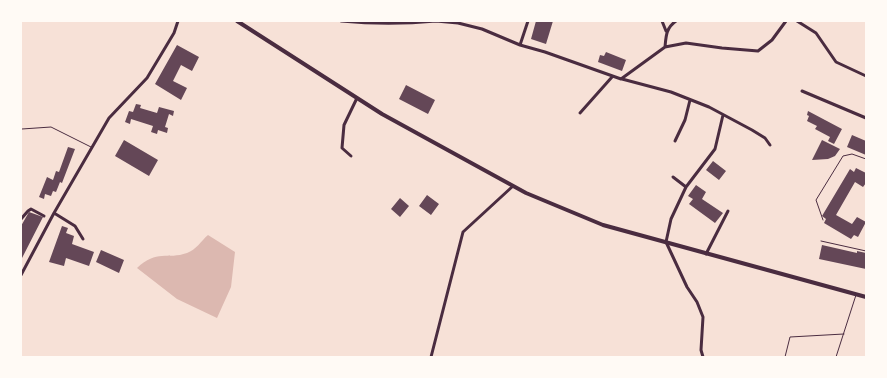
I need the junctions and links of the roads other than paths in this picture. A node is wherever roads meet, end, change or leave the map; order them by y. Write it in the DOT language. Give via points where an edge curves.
graph roads {
  1 [pos="178,21"];
  2 [pos="237,21"];
  3 [pos="341,21"];
  4 [pos="436,21"];
  5 [pos="528,21"];
  6 [pos="662,21"];
  7 [pos="676,21"];
  8 [pos="786,21"];
  9 [pos="797,21"];
  10 [pos="666,32"];
  11 [pos="520,45"];
  12 [pos="665,47"];
  13 [pos="866,76"];
  14 [pos="612,77"];
  15 [pos="622,79"];
  16 [pos="802,91"];
  17 [pos="358,98"];
  18 [pos="690,100"];
  19 [pos="580,112"];
  20 [pos="723,115"];
  21 [pos="866,118"];
  22 [pos="22,129"];
  23 [pos="675,141"];
  24 [pos="770,145"];
  25 [pos="91,147"];
  26 [pos="351,156"];
  27 [pos="866,159"];
  28 [pos="673,177"];
  29 [pos="513,186"];
  30 [pos="686,187"];
  31 [pos="728,211"];
  32 [pos="54,213"];
  33 [pos="44,216"];
  34 [pos="21,219"];
  35 [pos="823,220"];
  36 [pos="83,239"];
  37 [pos="821,241"];
  38 [pos="666,242"];
  39 [pos="866,250"];
  40 [pos="706,254"];
  41 [pos="22,273"];
  42 [pos="856,294"];
  43 [pos="866,297"];
  44 [pos="844,334"];
  45 [pos="431,357"];
  46 [pos="703,357"];
  47 [pos="785,357"];
  48 [pos="836,357"];
  1 -- 25 [label="street" via="147,78 109,118"];
  2 -- 17 [label="street"];
  3 -- 4 [label="street" via="374,24"];
  4 -- 11 [label="street" via="482,29"];
  5 -- 11 [label="street"];
  6 -- 10 [label="street"];
  7 -- 10 [label="street"];
  8 -- 12 [label="street" via="772,40 758,51 686,43"];
  9 -- 13 [label="street" via="816,33 836,62"];
  10 -- 12 [label="street"];
  11 -- 14 [label="street"];
  12 -- 15 [label="street"];
  14 -- 15 [label="street"];
  14 -- 19 [label="street"];
  15 -- 18 [label="street"];
  16 -- 21 [label="street"];
  17 -- 26 [label="street" via="344,125 342,148"];
  17 -- 29 [label="street"];
  18 -- 20 [label="street"];
  18 -- 23 [label="street" via="686,120"];
  20 -- 24 [label="street" via="765,138"];
  20 -- 30 [label="street" via="716,149"];
  22 -- 25 [label="lane" via="51,127"];
  25 -- 32 [label="street"];
  27 -- 35 [label="lane" via="852,154 843,156 816,200"];
  28 -- 30 [label="street"];
  29 -- 38 [label="street" via="603,225"];
  29 -- 45 [label="street" via="463,232"];
  30 -- 38 [label="street" via="670,219"];
  31 -- 40 [label="street"];
  32 -- 36 [label="street" via="75,226"];
  32 -- 41 [label="street"];
  33 -- 34 [label="street" via="31,209"];
  37 -- 39 [label="lane"];
  38 -- 40 [label="street"];
  38 -- 46 [label="street" via="703,317"];
  40 -- 42 [label="street"];
  42 -- 43 [label="street"];
  42 -- 44 [label="lane"];
  44 -- 47 [label="lane" via="790,337"];
  44 -- 48 [label="lane"];
}
